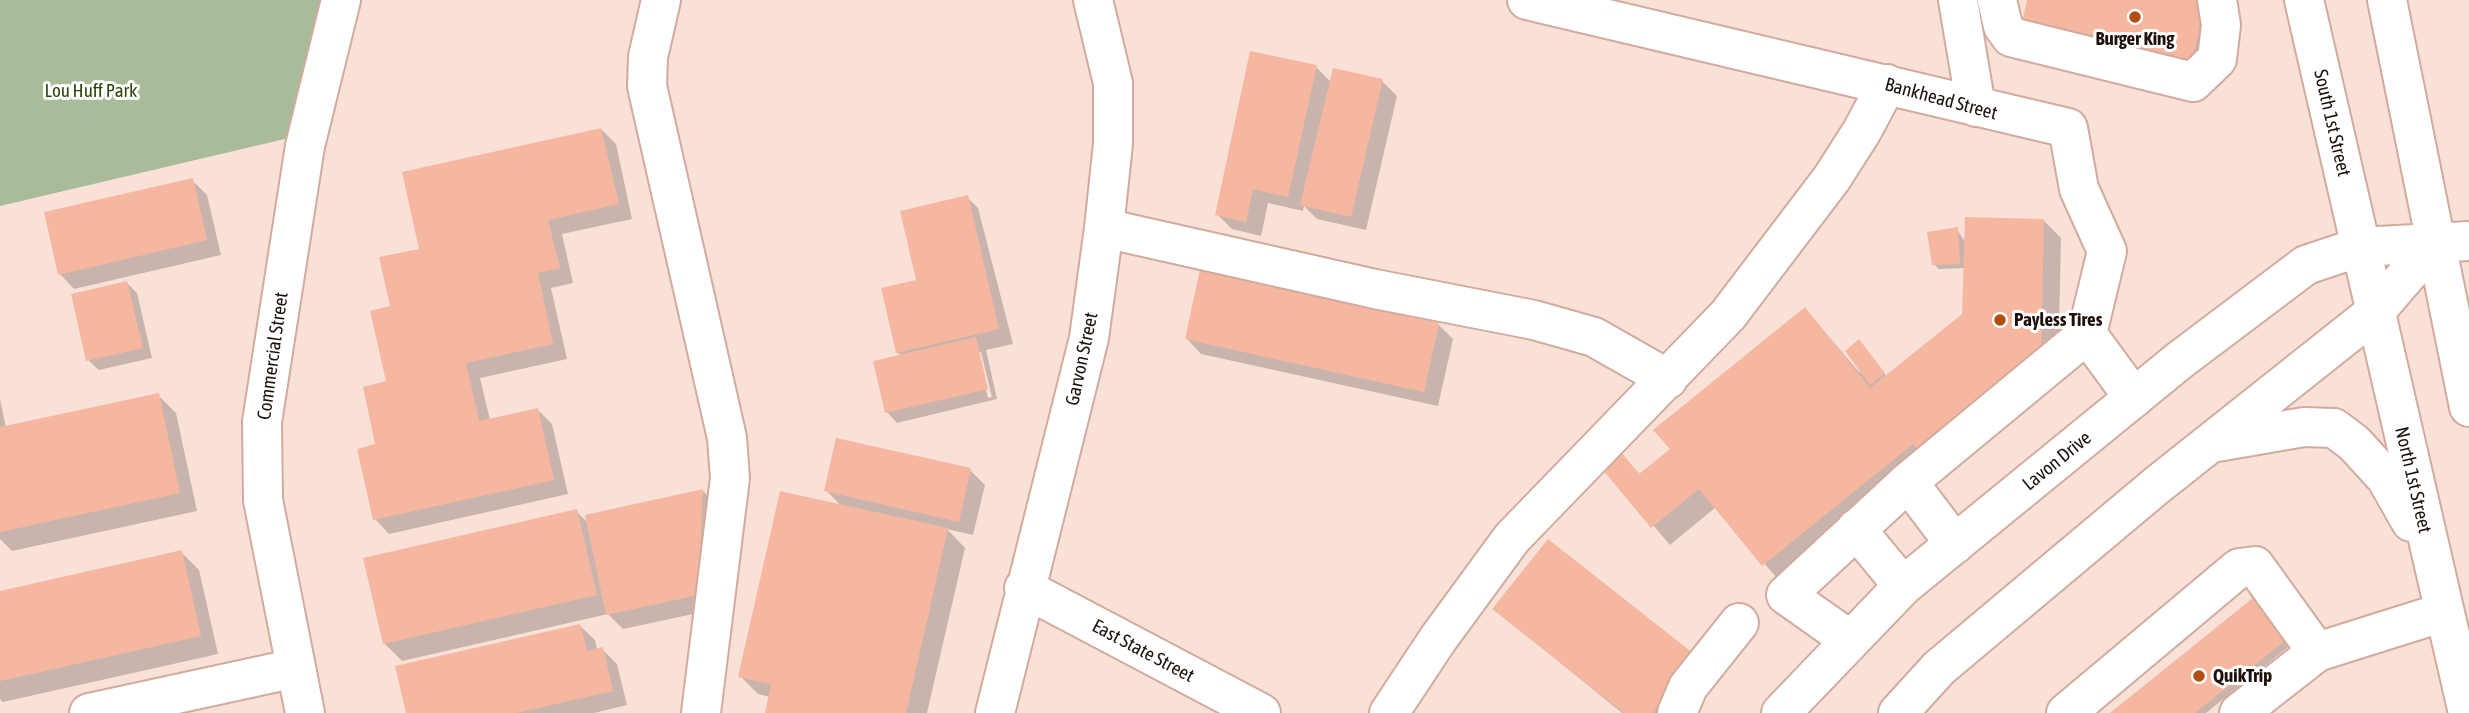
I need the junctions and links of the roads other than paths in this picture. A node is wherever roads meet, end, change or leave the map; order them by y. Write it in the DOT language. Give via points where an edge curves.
graph roads {
  1 [pos="341,0"];
  2 [pos="661,0"];
  3 [pos="1093,0"];
  4 [pos="1527,0"];
  5 [pos="1958,0"];
  6 [pos="1997,0"];
  7 [pos="2217,0"];
  8 [pos="2304,0"];
  9 [pos="2387,0"];
  10 [pos="1887,84"];
  11 [pos="1976,107"];
  12 [pos="1104,228"];
  13 [pos="2453,240"];
  14 [pos="2360,247"];
  15 [pos="2374,313"];
  16 [pos="2087,334"];
  17 [pos="1668,379"];
  18 [pos="2134,398"];
  19 [pos="2469,407"];
  20 [pos="2212,443"];
  21 [pos="1908,482"];
  22 [pos="1856,529"];
  23 [pos="1955,544"];
  24 [pos="2432,560"];
  25 [pos="1903,586"];
  26 [pos="1024,588"];
  27 [pos="2444,612"];
  28 [pos="1739,624"];
  29 [pos="1850,640"];
  30 [pos="2317,652"];
  31 [pos="296,668"];
  32 [pos="89,713"];
  33 [pos="305,713"];
  34 [pos="701,713"];
  35 [pos="995,713"];
  36 [pos="1261,713"];
  37 [pos="1389,713"];
  38 [pos="1677,713"];
  39 [pos="1782,713"];
  40 [pos="1805,713"];
  41 [pos="1898,713"];
  42 [pos="2066,713"];
  43 [pos="2239,713"];
  44 [pos="2468,713"];
  1 -- 31 [label="main road, Commercial Street" via="305,146 262,422 263,500"];
  2 -- 34 [label="main road" via="648,57 647,86 727,438 730,478"];
  3 -- 12 [label="main road, Garvon Street" via="1112,83 1113,144"];
  4 -- 10 [label="main road, Bankhead Street"];
  5 -- 11 [label="main road"];
  6 -- 7 [label="main road" via="2003,26 2011,37 2193,82 2217,59 2221,25"];
  8 -- 14 [label="main road, South 1st Street"];
  9 -- 13 [label="main road"];
  10 -- 11 [label="main road, Bankhead Street"];
  10 -- 17 [label="main road" via="1832,178 1783,245 1728,315"];
  11 -- 16 [label="main road, Bankhead Street" via="2068,128 2079,189 2107,251"];
  12 -- 17 [label="main road" via="1534,320 1594,337"];
  12 -- 26 [label="main road, Garvon Street" via="1089,338"];
  13 -- 14 [label="main road, Lavon Drive"];
  13 -- 15 [label="main road"];
  13 -- 19 [label="main road"];
  14 -- 15 [label="main road, North 1st Street"];
  14 -- 18 [label="main road, Lavon Drive" via="2306,265"];
  15 -- 20 [label="main road"];
  15 -- 24 [label="main road, North 1st Street"];
  16 -- 18 [label="main road"];
  16 -- 21 [label="main road"];
  17 -- 37 [label="main road" via="1513,538"];
  18 -- 23 [label="main road, Lavon Drive"];
  20 -- 24 [label="main road" via="2304,427 2334,428 2386,478"];
  20 -- 41 [label="main road" via="1938,668"];
  21 -- 22 [label="main road"];
  21 -- 23 [label="main road"];
  22 -- 25 [label="main road"];
  22 -- 29 [label="main road" via="1786,595"];
  23 -- 25 [label="main road, Lavon Drive"];
  24 -- 27 [label="main road, North 1st Street"];
  25 -- 29 [label="main road, Lavon Drive"];
  26 -- 35 [label="main road, Garvon Street"];
  26 -- 36 [label="main road, East State Street"];
  27 -- 30 [label="main road"];
  27 -- 44 [label="main road, North 1st Street"];
  28 -- 38 [label="main road" via="1688,687"];
  29 -- 39 [label="main road, Lavon Drive"];
  29 -- 40 [label="main road"];
  30 -- 42 [label="main road" via="2255,566 2239,568"];
  30 -- 43 [label="main road"];
  31 -- 32 [label="main road"];
  31 -- 33 [label="main road, Commercial Street"];
}
